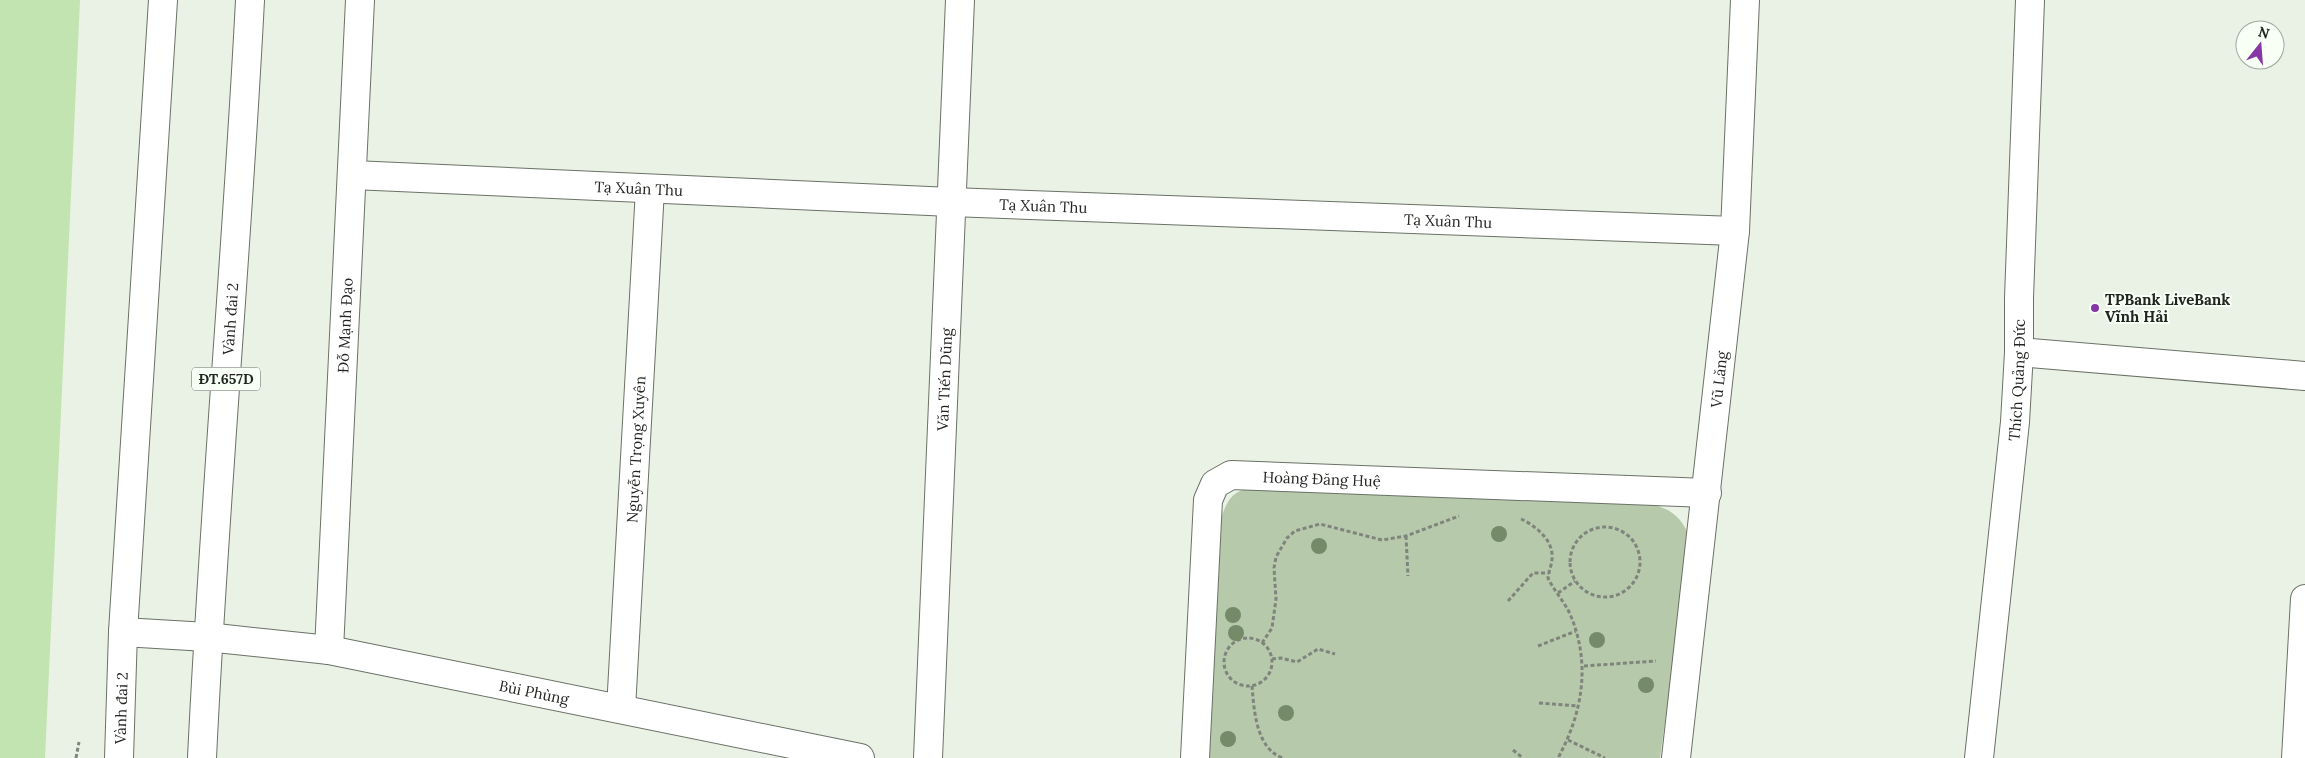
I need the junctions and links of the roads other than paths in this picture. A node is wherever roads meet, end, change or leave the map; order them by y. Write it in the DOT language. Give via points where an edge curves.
graph roads {
  1 [pos="163,0"];
  2 [pos="250,0"];
  3 [pos="360,0"];
  4 [pos="960,0"];
  5 [pos="1745,0"];
  6 [pos="2030,0"];
  7 [pos="353,175"];
  8 [pos="650,189"];
  9 [pos="951,202"];
  10 [pos="1735,232"];
  11 [pos="2019,352"];
  12 [pos="2305,376"];
  13 [pos="1707,493"];
  14 [pos="2305,599"];
  15 [pos="123,632"];
  16 [pos="207,638"];
  17 [pos="329,650"];
  18 [pos="621,709"];
  19 [pos="119,758"];
  20 [pos="202,758"];
  21 [pos="860,758"];
  22 [pos="928,758"];
  23 [pos="1195,758"];
  24 [pos="1676,758"];
  25 [pos="1979,758"];
  26 [pos="2296,758"];
  1 -- 15 [label="street, Vành đai 2"];
  2 -- 16 [label="street, Vành đai 2 / ĐT.657D" via="243,143"];
  3 -- 7 [label="street, Đỗ Mạnh Đạo"];
  4 -- 9 [label="street, Văn Tiến Dũng"];
  5 -- 10 [label="street, Vũ Lăng"];
  6 -- 11 [label="street, Thích Quảng Đức"];
  7 -- 8 [label="street, Tạ Xuân Thu"];
  7 -- 17 [label="street, Đỗ Mạnh Đạo"];
  8 -- 9 [label="street, Tạ Xuân Thu"];
  8 -- 18 [label="street, Nguyễn Trọng Xuyên"];
  9 -- 10 [label="street, Tạ Xuân Thu"];
  9 -- 22 [label="street, Văn Tiến Dũng"];
  10 -- 13 [label="street, Vũ Lăng"];
  11 -- 12 [label="street"];
  11 -- 25 [label="street, Thích Quảng Đức" via="2015,422"];
  13 -- 23 [label="street, Hoàng Đăng Huệ" via="1231,475 1215,484 1208,500"];
  13 -- 24 [label="street, Vũ Lăng"];
  14 -- 26 [label="street"];
  15 -- 16 [label="street, Bùi Phùng"];
  15 -- 19 [label="street, Vành đai 2"];
  16 -- 17 [label="street, Bùi Phùng"];
  16 -- 20 [label="street, Vành đai 2 / ĐT.657D"];
  17 -- 18 [label="street, Bùi Phùng"];
  18 -- 21 [label="street, Bùi Phùng"];
}
